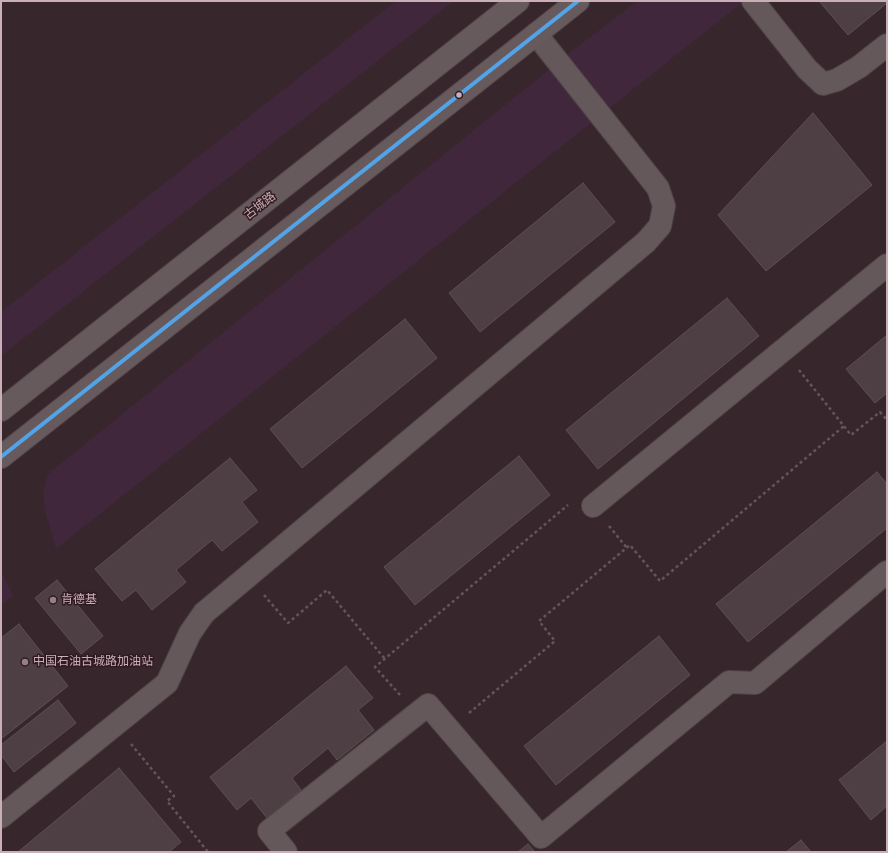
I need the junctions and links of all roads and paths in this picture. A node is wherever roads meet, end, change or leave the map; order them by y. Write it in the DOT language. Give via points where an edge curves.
graph roads {
  1 [pos="518,1"];
  2 [pos="578,1"];
  3 [pos="753,1"];
  4 [pos="536,34"];
  5 [pos="887,45"];
  6 [pos="887,265"];
  7 [pos="782,350"];
  8 [pos="1,410"];
  9 [pos="887,420"];
  10 [pos="844,426"];
  11 [pos="1,456"];
  12 [pos="593,506"];
  13 [pos="627,548"];
  14 [pos="887,572"];
  15 [pos="248,576"];
  16 [pos="385,659"];
  17 [pos="416,715"];
  18 [pos="116,726"];
  19 [pos="449,730"];
  20 [pos="1,817"];
  21 [pos="208,852"];
  22 [pos="286,852"];
  1 -- 8 [label="main road, 古城路"];
  2 -- 4 [label="main road"];
  3 -- 5 [label="lane" via="806,69 823,84 838,80 860,67"];
  4 -- 11 [label="main road"];
  4 -- 15 [label="lane" via="658,188 664,206 660,226 640,247"];
  6 -- 7 [label="lane"];
  7 -- 10 [label="path"];
  7 -- 12 [label="lane"];
  9 -- 10 [label="path" via="880,412 851,435"];
  10 -- 13 [label="path" via="660,581 630,545"];
  12 -- 13 [label="path"];
  12 -- 16 [label="path" via="582,493"];
  13 -- 19 [label="path" via="539,622 555,641"];
  14 -- 19 [label="lane" via="755,683 729,682 541,837"];
  15 -- 16 [label="path" via="288,623 327,590"];
  15 -- 18 [label="lane" via="204,614 190,633 167,683"];
  16 -- 17 [label="path" via="375,667"];
  17 -- 19 [label="lane" via="428,706"];
  17 -- 22 [label="lane" via="269,831"];
  18 -- 20 [label="lane"];
  18 -- 21 [label="path" via="174,796 167,802"];
}
